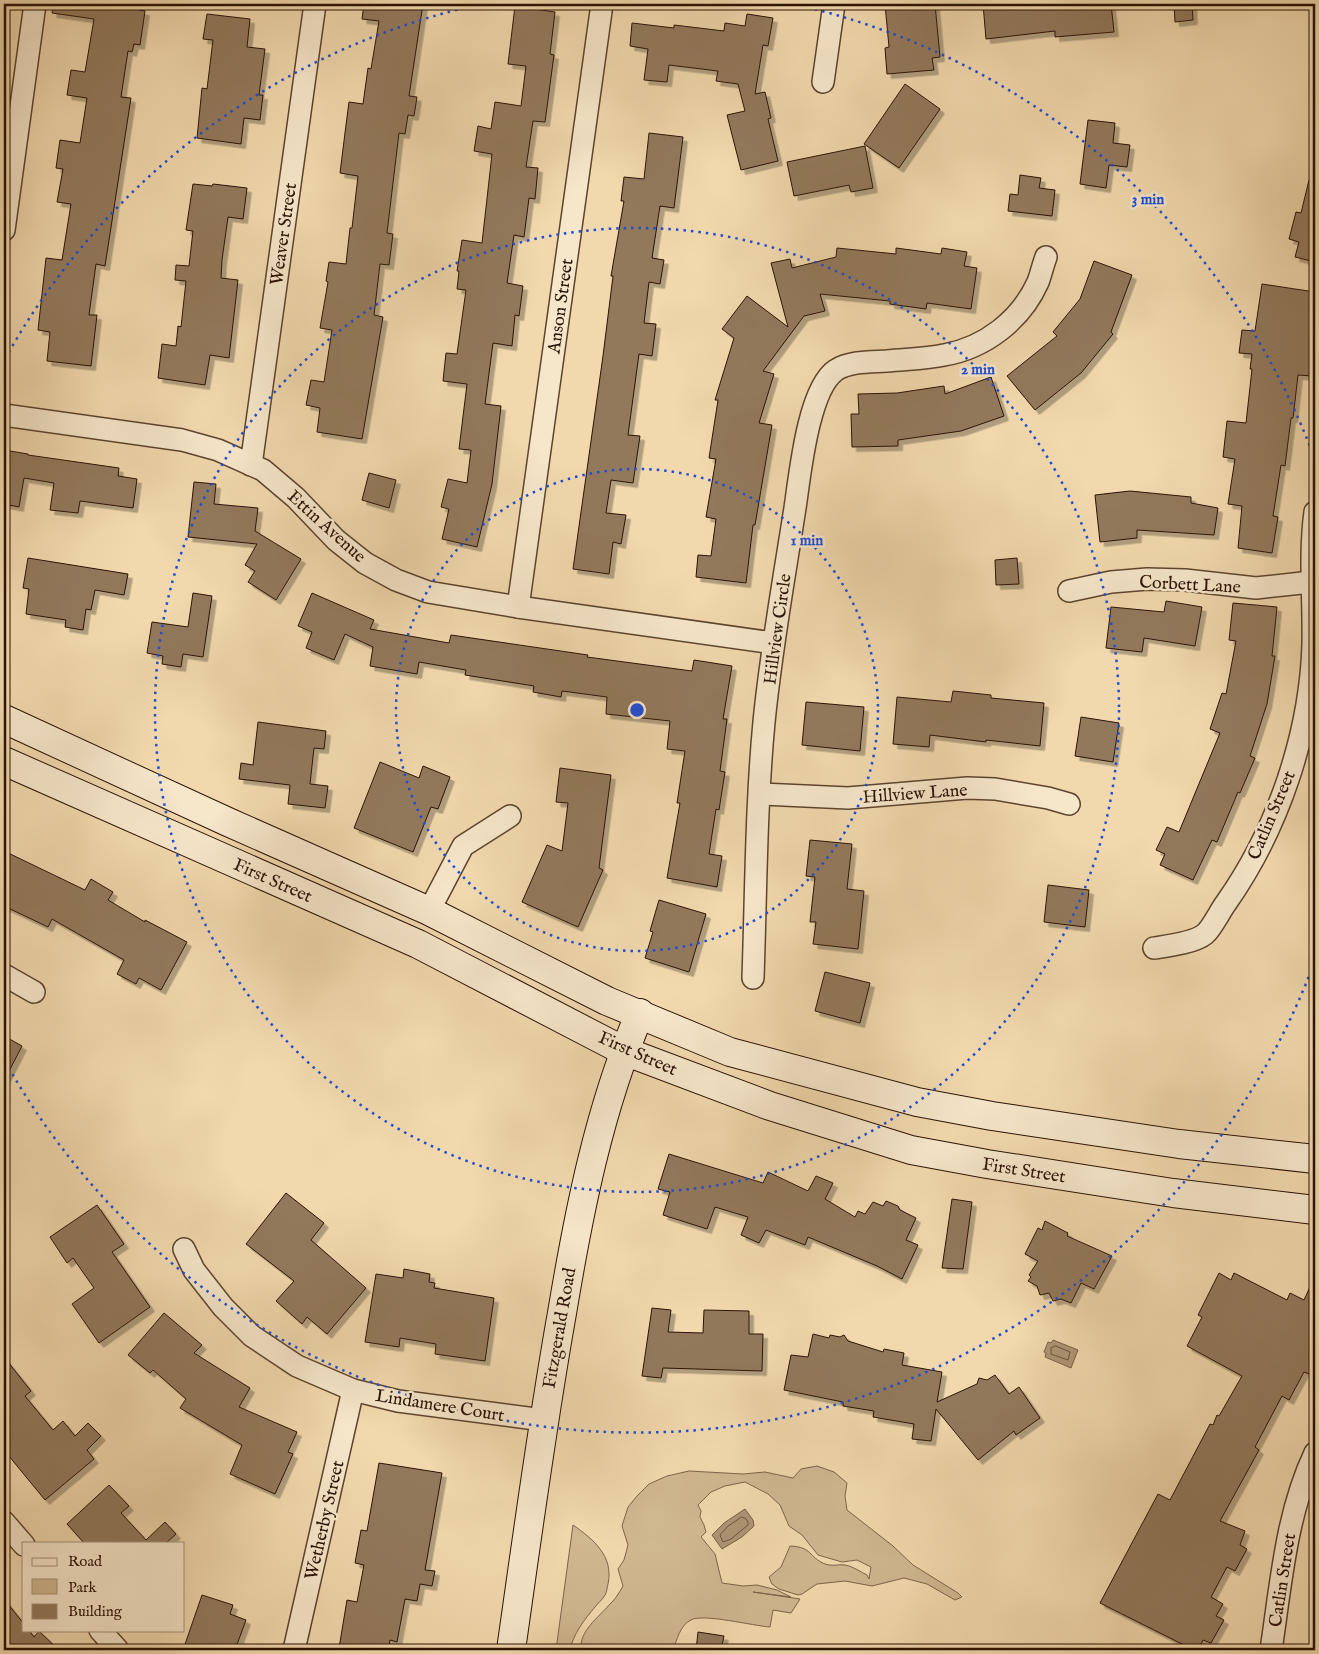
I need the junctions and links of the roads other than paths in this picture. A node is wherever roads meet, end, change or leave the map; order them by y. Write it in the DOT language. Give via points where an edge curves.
graph roads {
  1 [pos="35,4"];
  2 [pos="316,4"];
  3 [pos="602,4"];
  4 [pos="834,4"];
  5 [pos="823,82"];
  6 [pos="4,230"];
  7 [pos="1046,257"];
  8 [pos="4,415"];
  9 [pos="251,465"];
  10 [pos="1315,512"];
  11 [pos="1311,582"];
  12 [pos="1069,590"];
  13 [pos="518,607"];
  14 [pos="773,643"];
  15 [pos="4,719"];
  16 [pos="4,761"];
  17 [pos="760,794"];
  18 [pos="1069,804"];
  19 [pos="510,816"];
  20 [pos="429,911"];
  21 [pos="1154,948"];
  22 [pos="4,975"];
  23 [pos="753,978"];
  24 [pos="34,992"];
  25 [pos="640,1013"];
  26 [pos="624,1051"];
  27 [pos="1315,1159"];
  28 [pos="1315,1210"];
  29 [pos="184,1249"];
  30 [pos="353,1390"];
  31 [pos="543,1420"];
  32 [pos="1315,1453"];
  33 [pos="4,1522"];
  34 [pos="22,1543"];
  35 [pos="102,1632"];
  36 [pos="118,1650"];
  37 [pos="294,1650"];
  38 [pos="511,1650"];
  39 [pos="1271,1650"];
  1 -- 6 [label="street"];
  2 -- 9 [label="street, Weaver Street"];
  3 -- 13 [label="street, Anson Street"];
  4 -- 5 [label="street"];
  7 -- 14 [label="street, Hillview Circle" via="1038,282 1024,307 985,341 944,355 850,364 835,370 824,382 806,443"];
  8 -- 9 [label="street, Ettin Avenue" via="182,440 218,450"];
  9 -- 13 [label="street, Ettin Avenue" via="263,470 296,498 336,540 365,563 396,580 428,592"];
  10 -- 11 [label="street, Catlin Street"];
  11 -- 12 [label="street, Corbett Lane" via="1256,588 1147,579"];
  11 -- 21 [label="street, Catlin Street" via="1313,645 1306,708 1291,768 1270,827 1240,883 1204,934 1184,943"];
  13 -- 14 [label="street, Ettin Avenue"];
  14 -- 17 [label="street, Hillview Circle"];
  15 -- 20 [label="main road, First Street"];
  16 -- 26 [label="main road, First Street" via="418,944"];
  17 -- 18 [label="street, Hillview Lane" via="848,798 995,788"];
  17 -- 23 [label="street, Hillview Circle"];
  19 -- 20 [label="street" via="463,846"];
  20 -- 25 [label="main road, First Street" via="607,1001"];
  22 -- 24 [label="street"];
  25 -- 26 [label="main road, Fitzgerald Road"];
  25 -- 27 [label="main road, First Street" via="730,1052 917,1102 1179,1144"];
  26 -- 28 [label="main road, First Street" via="770,1106 911,1150 1173,1193"];
  26 -- 31 [label="main road, Fitzgerald Road" via="588,1177"];
  29 -- 30 [label="street, Lindamere Court" via="194,1270 223,1307 252,1336 297,1366"];
  30 -- 31 [label="street, Lindamere Court" via="398,1401"];
  30 -- 37 [label="street, Wetherby Street"];
  31 -- 38 [label="main road, Fitzgerald Road"];
  32 -- 39 [label="street, Catlin Street" via="1292,1520"];
  33 -- 34 [label="street"];
  35 -- 36 [label="street"];
}
